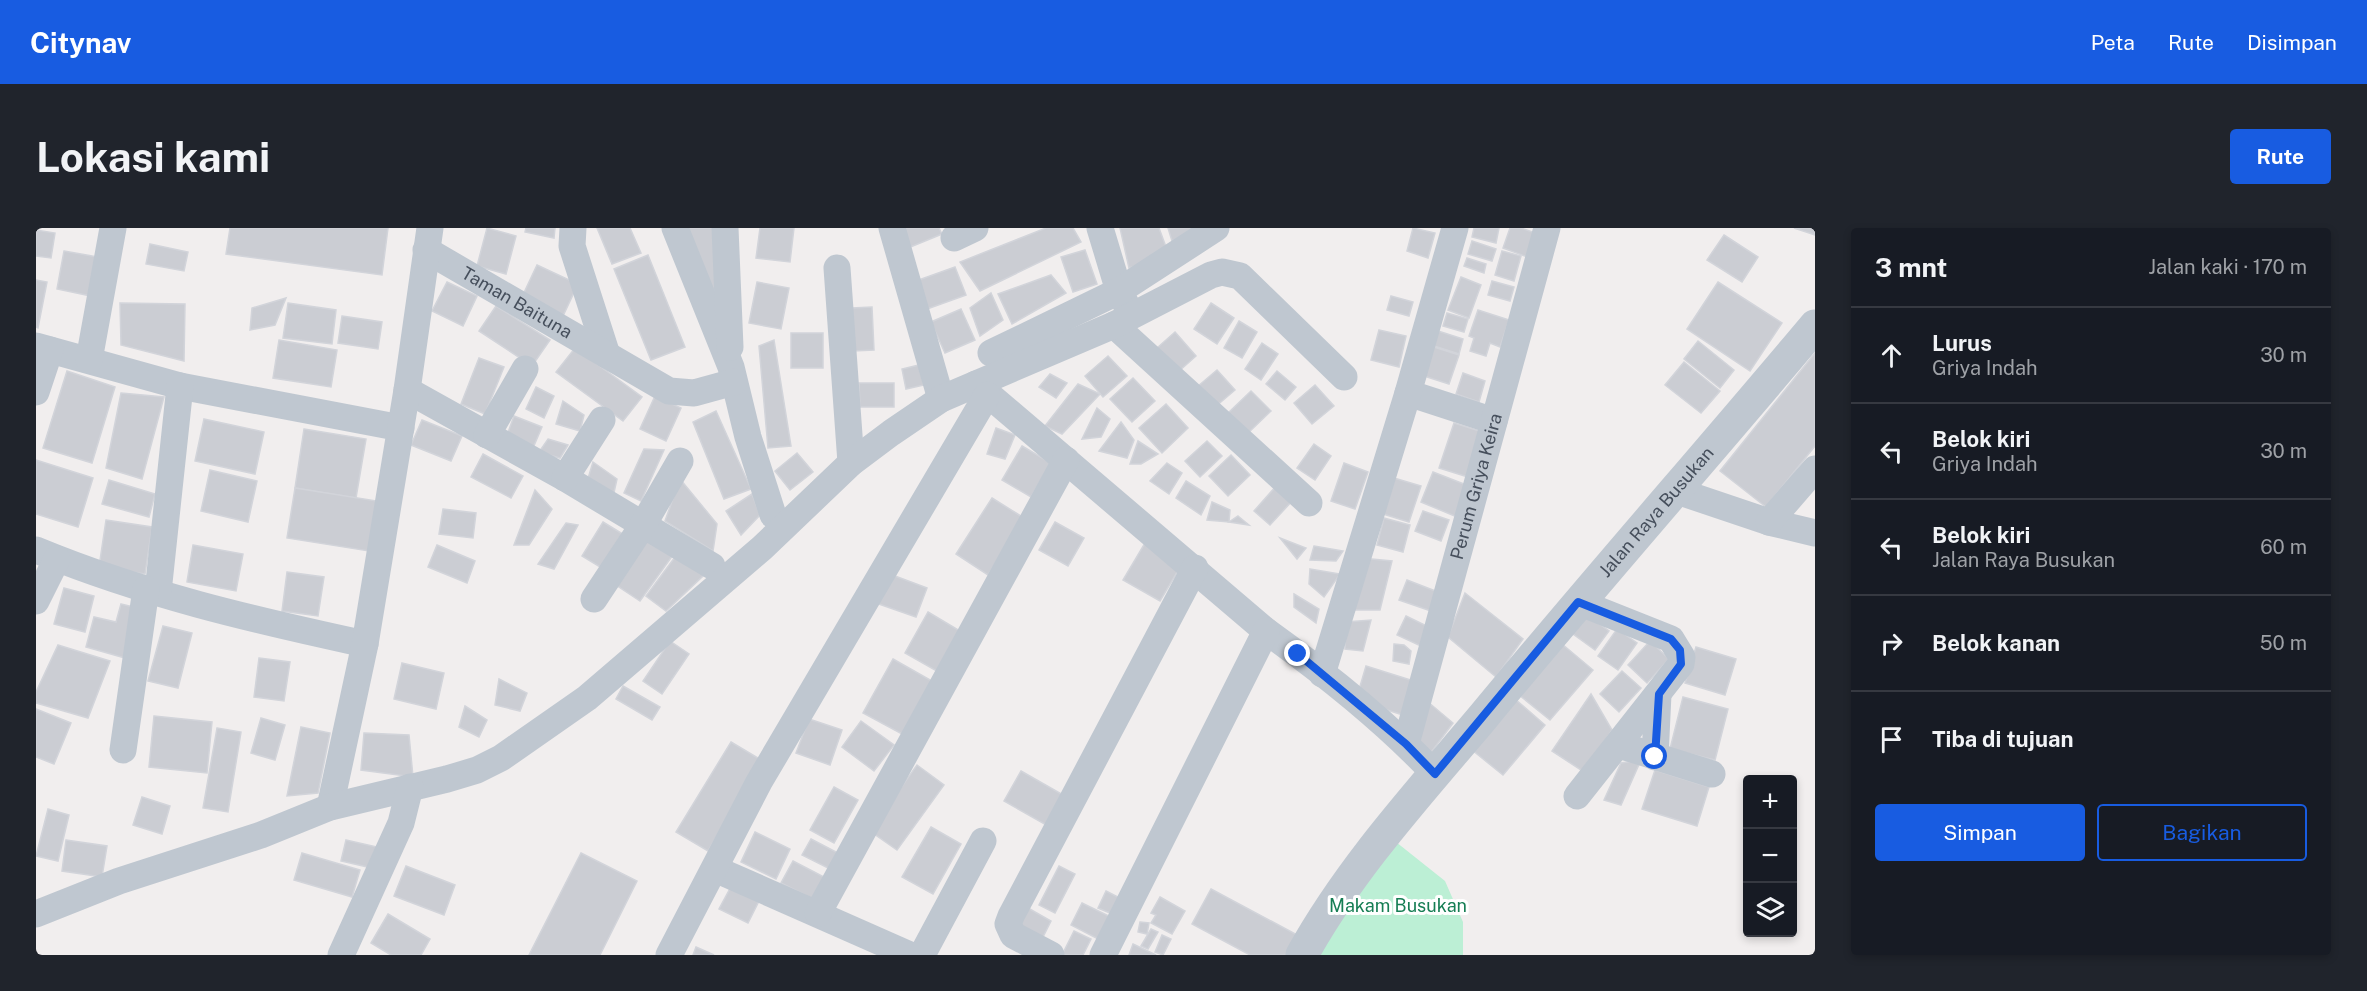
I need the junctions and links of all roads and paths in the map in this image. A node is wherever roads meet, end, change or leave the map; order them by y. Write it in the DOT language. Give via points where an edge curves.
graph roads {
  1 [pos="113,228"];
  2 [pos="573,228"];
  3 [pos="675,228"];
  4 [pos="725,228"];
  5 [pos="892,228"];
  6 [pos="1100,228"];
  7 [pos="1216,228"];
  8 [pos="1455,228"];
  9 [pos="1546,228"];
  10 [pos="428,239"];
  11 [pos="837,268"];
  12 [pos="1119,291"];
  13 [pos="1123,320"];
  14 [pos="1815,326"];
  15 [pos="43,348"];
  16 [pos="991,353"];
  17 [pos="607,355"];
  18 [pos="89,360"];
  19 [pos="525,369"];
  20 [pos="732,375"];
  21 [pos="1344,377"];
  22 [pos="180,386"];
  23 [pos="407,390"];
  24 [pos="981,390"];
  25 [pos="36,392"];
  26 [pos="1408,393"];
  27 [pos="941,399"];
  28 [pos="602,420"];
  29 [pos="1494,421"];
  30 [pos="401,428"];
  31 [pos="487,435"];
  32 [pos="1066,460"];
  33 [pos="680,461"];
  34 [pos="851,463"];
  35 [pos="1815,469"];
  36 [pos="565,478"];
  37 [pos="1677,491"];
  38 [pos="1309,503"];
  39 [pos="773,515"];
  40 [pos="1769,522"];
  41 [pos="643,525"];
  42 [pos="1815,533"];
  43 [pos="46,555"];
  44 [pos="712,566"];
  45 [pos="1195,568"];
  46 [pos="152,590"];
  47 [pos="594,599"];
  48 [pos="36,601"];
  49 [pos="1578,602"];
  50 [pos="1266,631"];
  51 [pos="365,644"];
  52 [pos="1322,674"];
  53 [pos="1659,694"];
  54 [pos="1406,744"];
  55 [pos="1619,746"];
  56 [pos="123,750"];
  57 [pos="1655,757"];
  58 [pos="1435,774"];
  59 [pos="1712,774"];
  60 [pos="410,787"];
  61 [pos="1577,796"];
  62 [pos="330,807"];
  63 [pos="983,841"];
  64 [pos="715,868"];
  65 [pos="818,913"];
  66 [pos="36,914"];
  67 [pos="341,955"];
  68 [pos="669,955"];
  69 [pos="910,955"];
  70 [pos="922,955"];
  71 [pos="1050,955"];
  72 [pos="1103,955"];
  73 [pos="1302,955"];
  1 -- 18 [label="street"];
  2 -- 17 [label="street, Taman Baituna" via="572,246"];
  3 -- 20 [label="street"];
  4 -- 20 [label="street"];
  5 -- 27 [label="street"];
  6 -- 12 [label="street"];
  7 -- 12 [label="street"];
  8 -- 26 [label="street"];
  9 -- 29 [label="street, Perum Griya Keira"];
  10 -- 17 [label="street, Taman Baituna"];
  10 -- 23 [label="street"];
  11 -- 34 [label="street"];
  12 -- 13 [label="street"];
  12 -- 16 [label="street"];
  13 -- 21 [label="street" via="1210,275 1231,273 1240,276"];
  13 -- 24 [label="street"];
  13 -- 38 [label="street"];
  14 -- 37 [label="street, Jalan Raya Busukan"];
  15 -- 18 [label="street"];
  15 -- 25 [label="street"];
  17 -- 20 [label="street, Taman Baituna" via="669,392 694,393"];
  18 -- 22 [label="street"];
  19 -- 31 [label="street"];
  20 -- 39 [label="street"];
  22 -- 30 [label="street"];
  22 -- 46 [label="street"];
  23 -- 30 [label="street"];
  23 -- 31 [label="street"];
  24 -- 27 [label="street"];
  24 -- 32 [label="street"];
  24 -- 64 [label="street" via="759,782"];
  26 -- 29 [label="street"];
  26 -- 52 [label="street"];
  27 -- 34 [label="street"];
  28 -- 36 [label="street"];
  29 -- 54 [label="street, Perum Griya Keira"];
  30 -- 51 [label="street"];
  31 -- 36 [label="street"];
  32 -- 45 [label="street"];
  32 -- 65 [label="street"];
  33 -- 41 [label="street"];
  34 -- 60 [label="street" via="762,548 587,698 525,743 477,770"];
  35 -- 40 [label="street"];
  36 -- 41 [label="street"];
  37 -- 40 [label="street"];
  37 -- 49 [label="street, Jalan Raya Busukan"];
  40 -- 42 [label="street"];
  41 -- 44 [label="street"];
  41 -- 47 [label="street"];
  43 -- 46 [label="street"];
  43 -- 48 [label="street"];
  45 -- 50 [label="street"];
  45 -- 71 [label="street" via="1008,924 1013,934"];
  46 -- 51 [label="street" via="253,620"];
  46 -- 56 [label="street"];
  49 -- 53 [label="street" via="1676,644 1681,664"];
  49 -- 58 [label="street, Jalan Raya Busukan"];
  50 -- 52 [label="street"];
  50 -- 72 [label="street"];
  51 -- 62 [label="street"];
  52 -- 54 [label="street"];
  53 -- 55 [label="street"];
  53 -- 57 [label="street"];
  54 -- 58 [label="street"];
  55 -- 57 [label="street"];
  55 -- 61 [label="street"];
  57 -- 59 [label="street"];
  58 -- 73 [label="street, Jalan Raya Busukan" via="1365,859"];
  60 -- 62 [label="street"];
  60 -- 67 [label="street" via="401,823"];
  62 -- 66 [label="street"];
  63 -- 70 [label="street"];
  64 -- 65 [label="street"];
  64 -- 68 [label="street"];
  65 -- 69 [label="street"];
}
